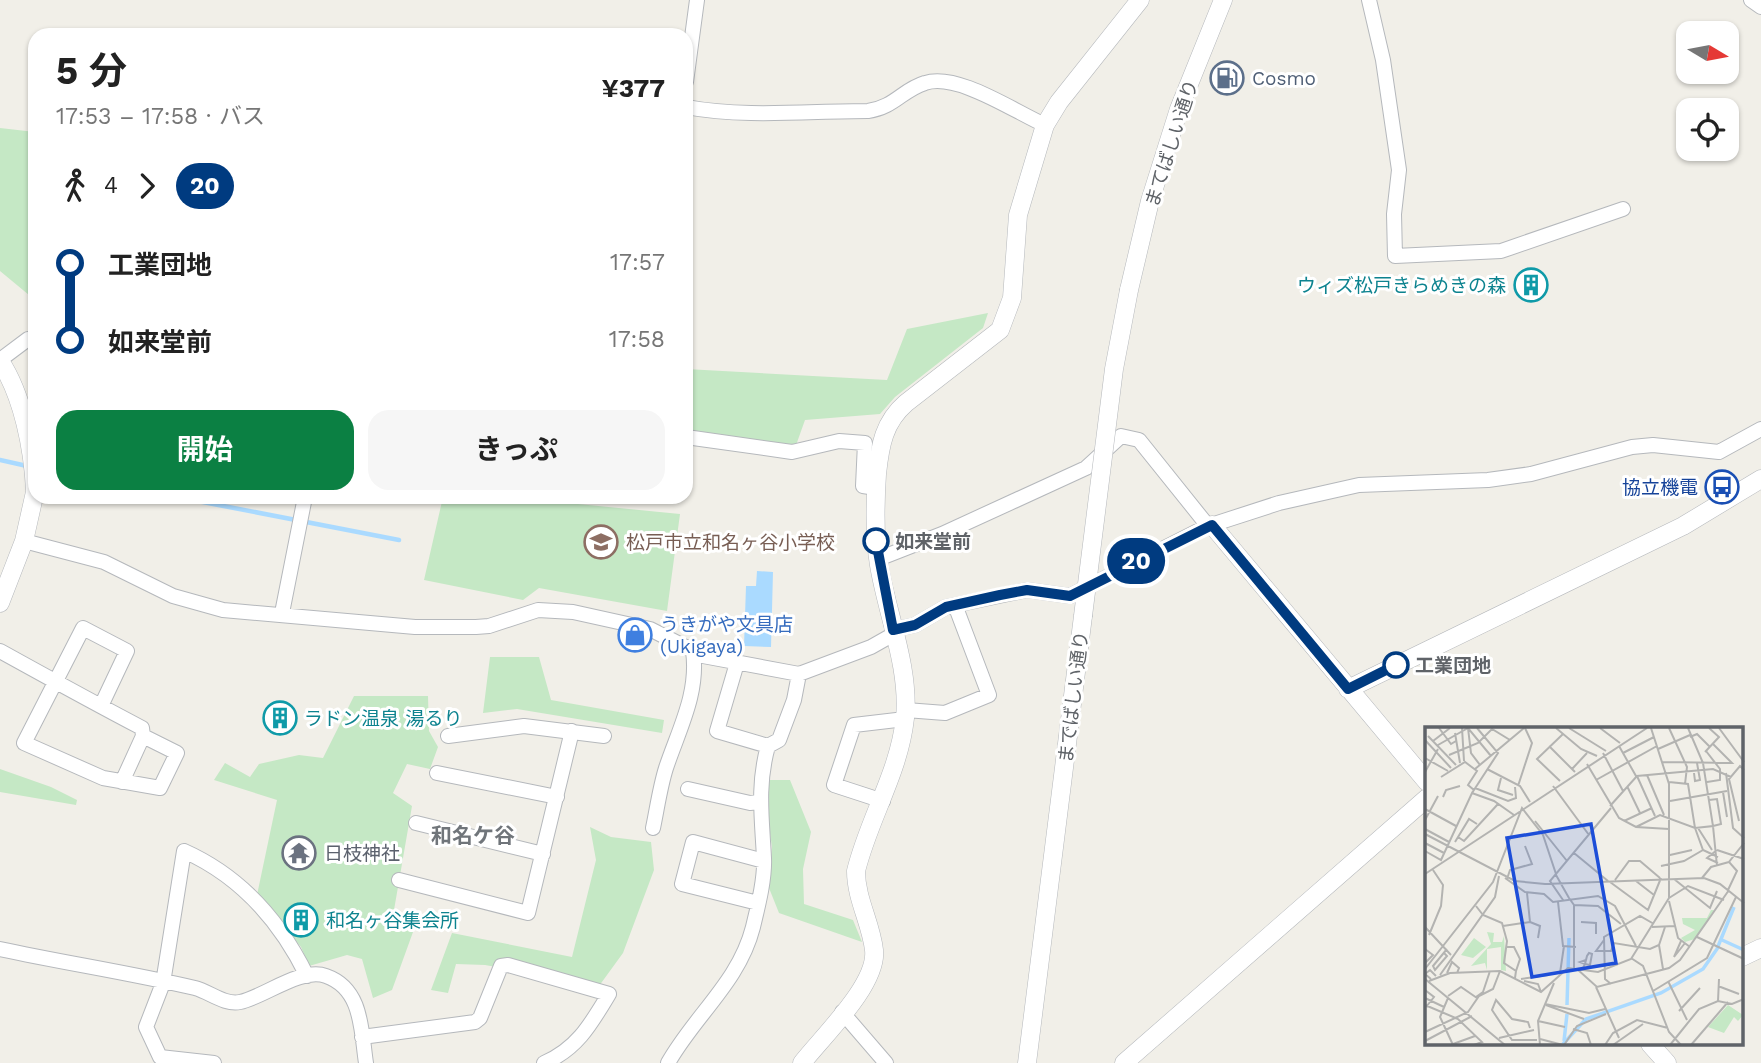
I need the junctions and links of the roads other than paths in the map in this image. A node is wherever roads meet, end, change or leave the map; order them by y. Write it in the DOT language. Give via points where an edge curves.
graph roads {
  1 [pos="697,0"];
  2 [pos="1140,0"];
  3 [pos="1223,0"];
  4 [pos="1369,0"];
  5 [pos="1751,0"];
  6 [pos="1761,7"];
  7 [pos="693,30"];
  8 [pos="693,108"];
  9 [pos="1045,125"];
  10 [pos="1623,209"];
  11 [pos="1129,290"];
  12 [pos="28,339"];
  13 [pos="0,360"];
  14 [pos="1761,429"];
  15 [pos="693,438"];
  16 [pos="28,454"];
  17 [pos="1761,478"];
  18 [pos="876,488"];
  19 [pos="32,504"];
  20 [pos="303,504"];
  21 [pos="1210,526"];
  22 [pos="24,541"];
  23 [pos="878,559"];
  24 [pos="6,573"];
  25 [pos="0,603"];
  26 [pos="955,605"];
  27 [pos="282,613"];
  28 [pos="894,632"];
  29 [pos="0,651"];
  30 [pos="693,651"];
  31 [pos="737,663"];
  32 [pos="799,674"];
  33 [pos="56,681"];
  34 [pos="1348,689"];
  35 [pos="100,706"];
  36 [pos="905,714"];
  37 [pos="572,731"];
  38 [pos="143,736"];
  39 [pos="448,736"];
  40 [pos="604,736"];
  41 [pos="768,746"];
  42 [pos="437,774"];
  43 [pos="1425,780"];
  44 [pos="122,782"];
  45 [pos="688,789"];
  46 [pos="557,797"];
  47 [pos="1425,800"];
  48 [pos="759,802"];
  49 [pos="883,802"];
  50 [pos="416,823"];
  51 [pos="653,828"];
  52 [pos="543,854"];
  53 [pos="764,861"];
  54 [pos="400,880"];
  55 [pos="758,903"];
  56 [pos="0,948"];
  57 [pos="1761,948"];
  58 [pos="1744,956"];
  59 [pos="307,976"];
  60 [pos="163,983"];
  61 [pos="842,1012"];
  62 [pos="362,1037"];
  63 [pos="1652,1046"];
  64 [pos="214,1063"];
  65 [pos="366,1063"];
  66 [pos="544,1063"];
  67 [pos="668,1063"];
  68 [pos="802,1063"];
  69 [pos="886,1063"];
  70 [pos="1027,1063"];
  71 [pos="1124,1063"];
  72 [pos="1667,1063"];
  1 -- 7 [label="street"];
  2 -- 9 [label="street"];
  3 -- 11 [label="street, まてばしい通り" via="1179,109"];
  4 -- 10 [label="street" via="1399,170 1395,256 1501,251"];
  5 -- 6 [label="street"];
  8 -- 9 [label="street" via="751,113 868,111 886,108 926,82 946,80"];
  9 -- 18 [label="street" via="1018,215 1009,314 993,339 894,414 882,439"];
  11 -- 70 [label="street, までばしい通り, bridge" via="1114,369"];
  12 -- 13 [label="street"];
  13 -- 16 [label="street" via="13,387"];
  14 -- 21 [label="street" via="1720,452 1653,445 1488,480 1359,485 1279,503"];
  15 -- 18 [label="street" via="792,452 839,441 865,443 863,486"];
  17 -- 34 [label="street" via="1683,526"];
  18 -- 23 [label="street"];
  19 -- 22 [label="street"];
  20 -- 27 [label="street"];
  21 -- 23 [label="street" via="1139,440 1121,436 1086,468"];
  21 -- 26 [label="street" via="1070,596 1027,590"];
  21 -- 34 [label="street"];
  22 -- 24 [label="street"];
  22 -- 27 [label="street" via="104,562 200,605"];
  23 -- 28 [label="street"];
  24 -- 25 [label="street"];
  26 -- 28 [label="street"];
  26 -- 36 [label="street" via="989,695 944,713"];
  27 -- 30 [label="street" via="389,625 476,627 544,609 650,629"];
  28 -- 32 [label="street" via="871,647"];
  28 -- 36 [label="street"];
  29 -- 33 [label="street"];
  30 -- 31 [label="street"];
  30 -- 51 [label="street" via="692,691 665,772"];
  31 -- 32 [label="street"];
  31 -- 41 [label="street" via="717,731"];
  32 -- 41 [label="street" via="779,740"];
  33 -- 35 [label="street"];
  33 -- 35 [label="street" via="83,628 127,651"];
  33 -- 44 [label="street" via="24,743"];
  34 -- 43 [label="street"];
  35 -- 38 [label="street" via="142,728"];
  36 -- 49 [label="street" via="897,762"];
  36 -- 49 [label="street" via="854,725 834,785"];
  37 -- 39 [label="street" via="524,726"];
  37 -- 40 [label="street"];
  37 -- 46 [label="street"];
  38 -- 44 [label="street"];
  38 -- 44 [label="street" via="177,754 160,789"];
  41 -- 48 [label="street" via="760,773"];
  42 -- 46 [label="street"];
  45 -- 48 [label="street"];
  46 -- 52 [label="street"];
  47 -- 71 [label="street"];
  48 -- 53 [label="street"];
  49 -- 61 [label="street" via="856,871 873,941 873,966"];
  50 -- 52 [label="street"];
  52 -- 54 [label="street" via="528,913"];
  53 -- 55 [label="street"];
  53 -- 55 [label="street" via="693,842 682,884"];
  55 -- 67 [label="street" via="735,975"];
  56 -- 60 [label="street"];
  57 -- 58 [label="street"];
  59 -- 60 [label="street" via="241,1002"];
  59 -- 60 [label="street" via="293,947 259,904 213,864 184,851"];
  59 -- 62 [label="street" via="324,975 340,983 360,1012"];
  60 -- 64 [label="street" via="146,1027 160,1057"];
  61 -- 68 [label="street"];
  61 -- 69 [label="street"];
  62 -- 65 [label="street"];
  62 -- 66 [label="street" via="475,1022 501,966 609,994 584,1035 561,1056"];
  63 -- 72 [label="street"];
}
